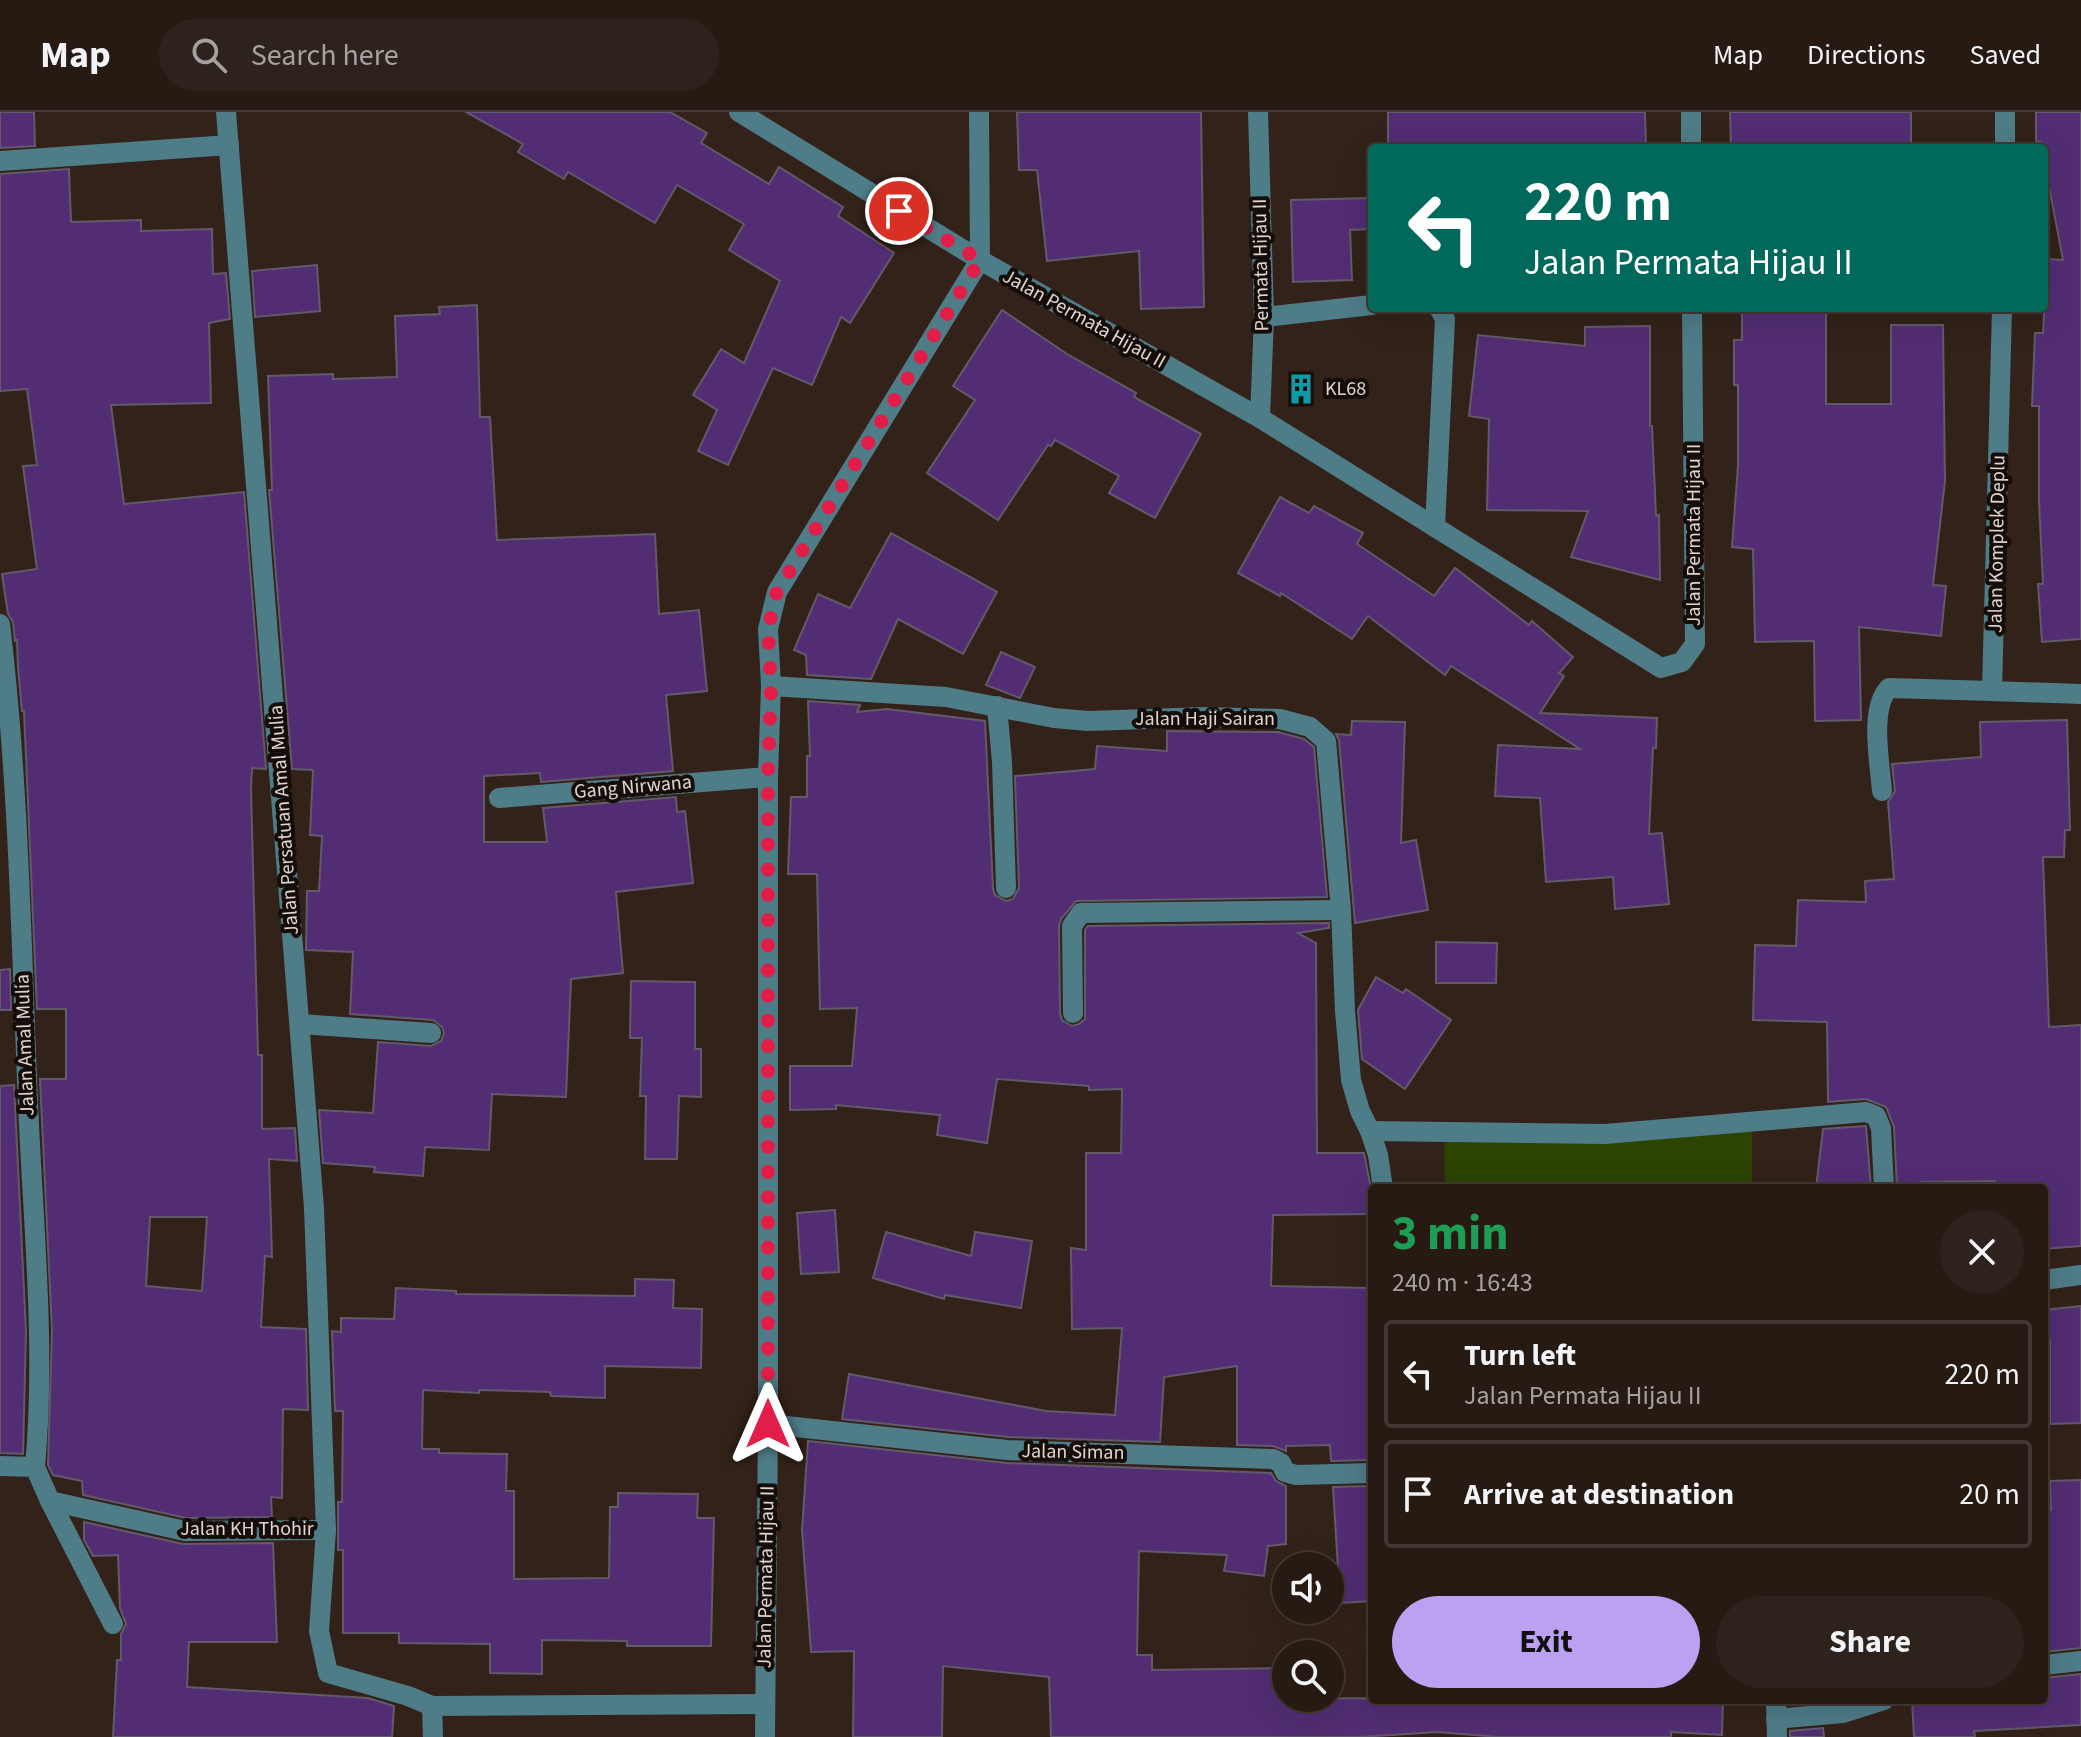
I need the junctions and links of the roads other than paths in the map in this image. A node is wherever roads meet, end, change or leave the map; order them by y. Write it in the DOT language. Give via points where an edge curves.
graph roads {
  1 [pos="226,112"];
  2 [pos="739,112"];
  3 [pos="979,112"];
  4 [pos="1258,112"];
  5 [pos="1691,112"];
  6 [pos="2005,112"];
  7 [pos="1691,144"];
  8 [pos="2005,144"];
  9 [pos="229,145"];
  10 [pos="0,161"];
  11 [pos="980,260"];
  12 [pos="1368,305"];
  13 [pos="1441,312"];
  14 [pos="1692,312"];
  15 [pos="2002,312"];
  16 [pos="1264,317"];
  17 [pos="1260,418"];
  18 [pos="1435,527"];
  19 [pos="0,624"];
  20 [pos="771,686"];
  21 [pos="1992,691"];
  22 [pos="2081,694"];
  23 [pos="997,706"];
  24 [pos="768,777"];
  25 [pos="1882,791"];
  26 [pos="499,798"];
  27 [pos="1006,888"];
  28 [pos="1341,910"];
  29 [pos="1073,1013"];
  30 [pos="300,1024"];
  31 [pos="431,1033"];
  32 [pos="1370,1131"];
  33 [pos="1382,1184"];
  34 [pos="1884,1184"];
  35 [pos="2081,1275"];
  36 [pos="2048,1279"];
  37 [pos="768,1424"];
  38 [pos="0,1466"];
  39 [pos="35,1467"];
  40 [pos="1368,1473"];
  41 [pos="50,1501"];
  42 [pos="326,1530"];
  43 [pos="113,1624"];
  44 [pos="2081,1661"];
  45 [pos="2048,1665"];
  46 [pos="765,1704"];
  47 [pos="1871,1704"];
  48 [pos="432,1706"];
  49 [pos="1777,1719"];
  50 [pos="433,1737"];
  51 [pos="765,1737"];
  1 -- 9 [label="street, Jalan Persatuan Amal Mulia"];
  2 -- 11 [label="street, Jalan Permata Hijau II"];
  3 -- 11 [label="street, Jalan Permata Hijau II"];
  4 -- 16 [label="street, Permata Hijau II"];
  5 -- 7 [label="street"];
  6 -- 8 [label="street"];
  9 -- 10 [label="street"];
  9 -- 30 [label="street, Jalan Persatuan Amal Mulia"];
  11 -- 17 [label="street, Jalan Permata Hijau II"];
  11 -- 20 [label="street, Jalan Permata Hijau II" via="777,592 768,629"];
  12 -- 16 [label="street"];
  13 -- 18 [label="street" via="1445,319"];
  14 -- 18 [label="street, Jalan Permata Hijau II" via="1695,644 1682,662 1661,668 1639,656"];
  15 -- 21 [label="street, Jalan Komplek Deplu"];
  16 -- 17 [label="street, Permata Hijau II"];
  17 -- 18 [label="street, Jalan Permata Hijau II"];
  19 -- 39 [label="street, Jalan Amal Mulia" via="17,832 36,1245 40,1414"];
  20 -- 23 [label="street, Jalan Haji Sairan" via="895,692"];
  20 -- 24 [label="street, Jalan Permata Hijau II"];
  21 -- 22 [label="street"];
  21 -- 25 [label="street" via="1889,688 1877,711"];
  23 -- 27 [label="street"];
  23 -- 28 [label="street, Jalan Haji Sairan" via="1088,721 1250,716 1310,727 1326,741"];
  24 -- 26 [label="street, Gang Nirwana"];
  24 -- 37 [label="street, Jalan Permata Hijau II"];
  28 -- 29 [label="street" via="1081,913 1072,926"];
  28 -- 32 [label="street, Jalan Haji Sairan" via="1351,1080"];
  30 -- 31 [label="street"];
  30 -- 42 [label="street, Jalan Persatuan Amal Mulia" via="314,1208"];
  32 -- 33 [label="street, Jalan Haji Sairan"];
  32 -- 34 [label="street" via="1605,1134 1866,1112 1876,1116 1881,1128"];
  35 -- 36 [label="street"];
  37 -- 40 [label="street, Jalan Siman" via="1007,1450 1273,1459 1296,1475"];
  37 -- 46 [label="street, Jalan Permata Hijau II"];
  38 -- 39 [label="street"];
  39 -- 41 [label="street"];
  41 -- 42 [label="street, Jalan KH Thohir" via="185,1531"];
  41 -- 43 [label="street"];
  42 -- 48 [label="street, Jalan Persatuan Amal Mulia" via="319,1631 328,1673"];
  44 -- 45 [label="street"];
  46 -- 48 [label="street"];
  46 -- 51 [label="street, Jalan Permata Hijau II"];
  47 -- 49 [label="street" via="1843,1713"];
  48 -- 50 [label="street"];
}
